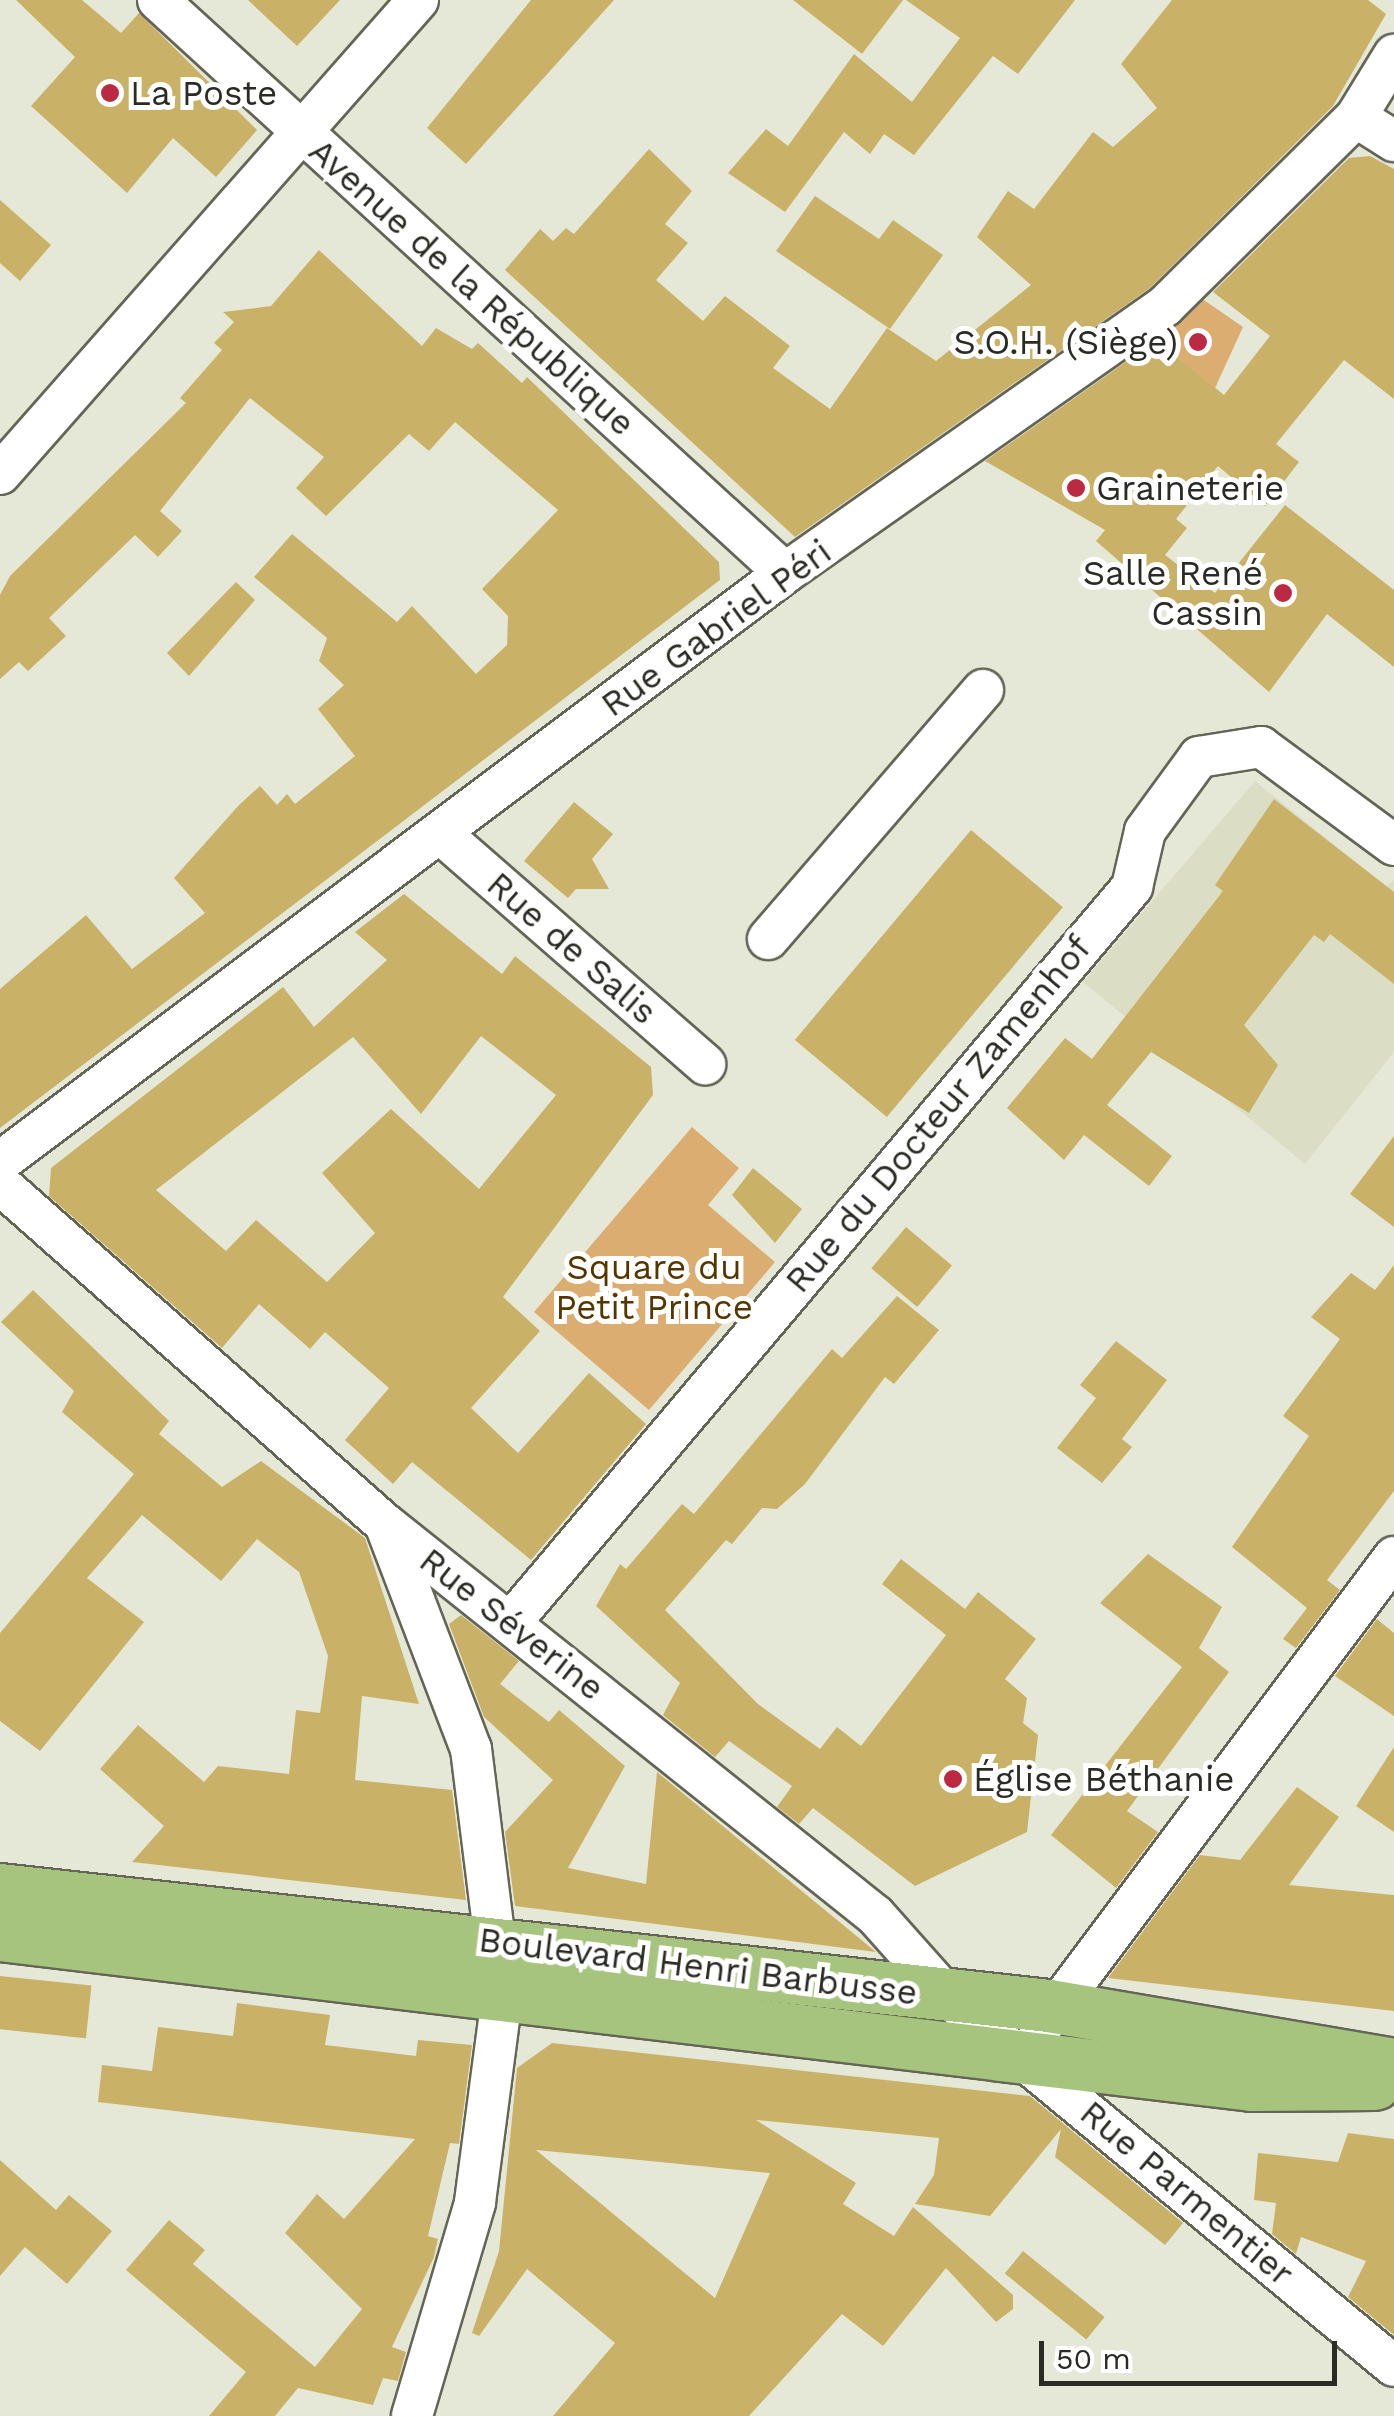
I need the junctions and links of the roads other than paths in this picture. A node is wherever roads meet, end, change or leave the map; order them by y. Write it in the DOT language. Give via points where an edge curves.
graph roads {
  1 [pos="158,0"];
  2 [pos="418,0"];
  3 [pos="1394,55"];
  4 [pos="1356,117"];
  5 [pos="302,132"];
  6 [pos="1394,141"];
  7 [pos="0,474"];
  8 [pos="786,573"];
  9 [pos="983,690"];
  10 [pos="440,832"];
  11 [pos="1394,846"];
  12 [pos="768,939"];
  13 [pos="705,1064"];
  14 [pos="0,1162"];
  15 [pos="0,1184"];
  16 [pos="385,1524"];
  17 [pos="1394,1557"];
  18 [pos="512,1621"];
  19 [pos="0,1890"];
  20 [pos="0,1935"];
  21 [pos="497,1939"];
  22 [pos="502,1996"];
  23 [pos="949,1998"];
  24 [pos="1049,2006"];
  25 [pos="1028,2056"];
  26 [pos="1394,2065"];
  27 [pos="1394,2084"];
  28 [pos="1394,2366"];
  29 [pos="412,2416"];
  1 -- 5 [label="street, Avenue de la République"];
  2 -- 5 [label="street"];
  3 -- 4 [label="street, Rue Gabriel Péri"];
  4 -- 6 [label="street"];
  4 -- 8 [label="street, Rue Gabriel Péri" via="1165,306 925,482"];
  5 -- 7 [label="street"];
  5 -- 8 [label="street, Avenue de la République"];
  8 -- 10 [label="street, Rue Gabriel Péri"];
  9 -- 12 [label="street"];
  10 -- 13 [label="street, Rue de Salis"];
  10 -- 14 [label="street, Rue Gabriel Péri"];
  11 -- 18 [label="street, Rue du Docteur Zamenhof" via="1261,747 1216,751 1145,831 1132,887"];
  15 -- 16 [label="street, Rue Séverine"];
  16 -- 18 [label="street, Rue Séverine"];
  16 -- 21 [label="street" via="471,1749"];
  17 -- 24 [label="street"];
  18 -- 23 [label="street, Rue Séverine" via="875,1915"];
  19 -- 21 [label="main road, Boulevard Henri Barbusse"];
  20 -- 22 [label="main road, Boulevard Henri Barbusse"];
  21 -- 22 [label="street"];
  21 -- 23 [label="main road, Boulevard Henri Barbusse"];
  22 -- 25 [label="main road, Boulevard Henri Barbusse"];
  22 -- 29 [label="street" via="475,2203"];
  23 -- 24 [label="main road, Boulevard Henri Barbusse"];
  23 -- 25 [label="street, Rue Séverine"];
  24 -- 25 [label="street"];
  24 -- 26 [label="main road, Boulevard Henri Barbusse"];
  25 -- 27 [label="main road, Boulevard Henri Barbusse" via="1252,2085"];
  25 -- 28 [label="street, Rue Parmentier" via="1232,2238"];
}
